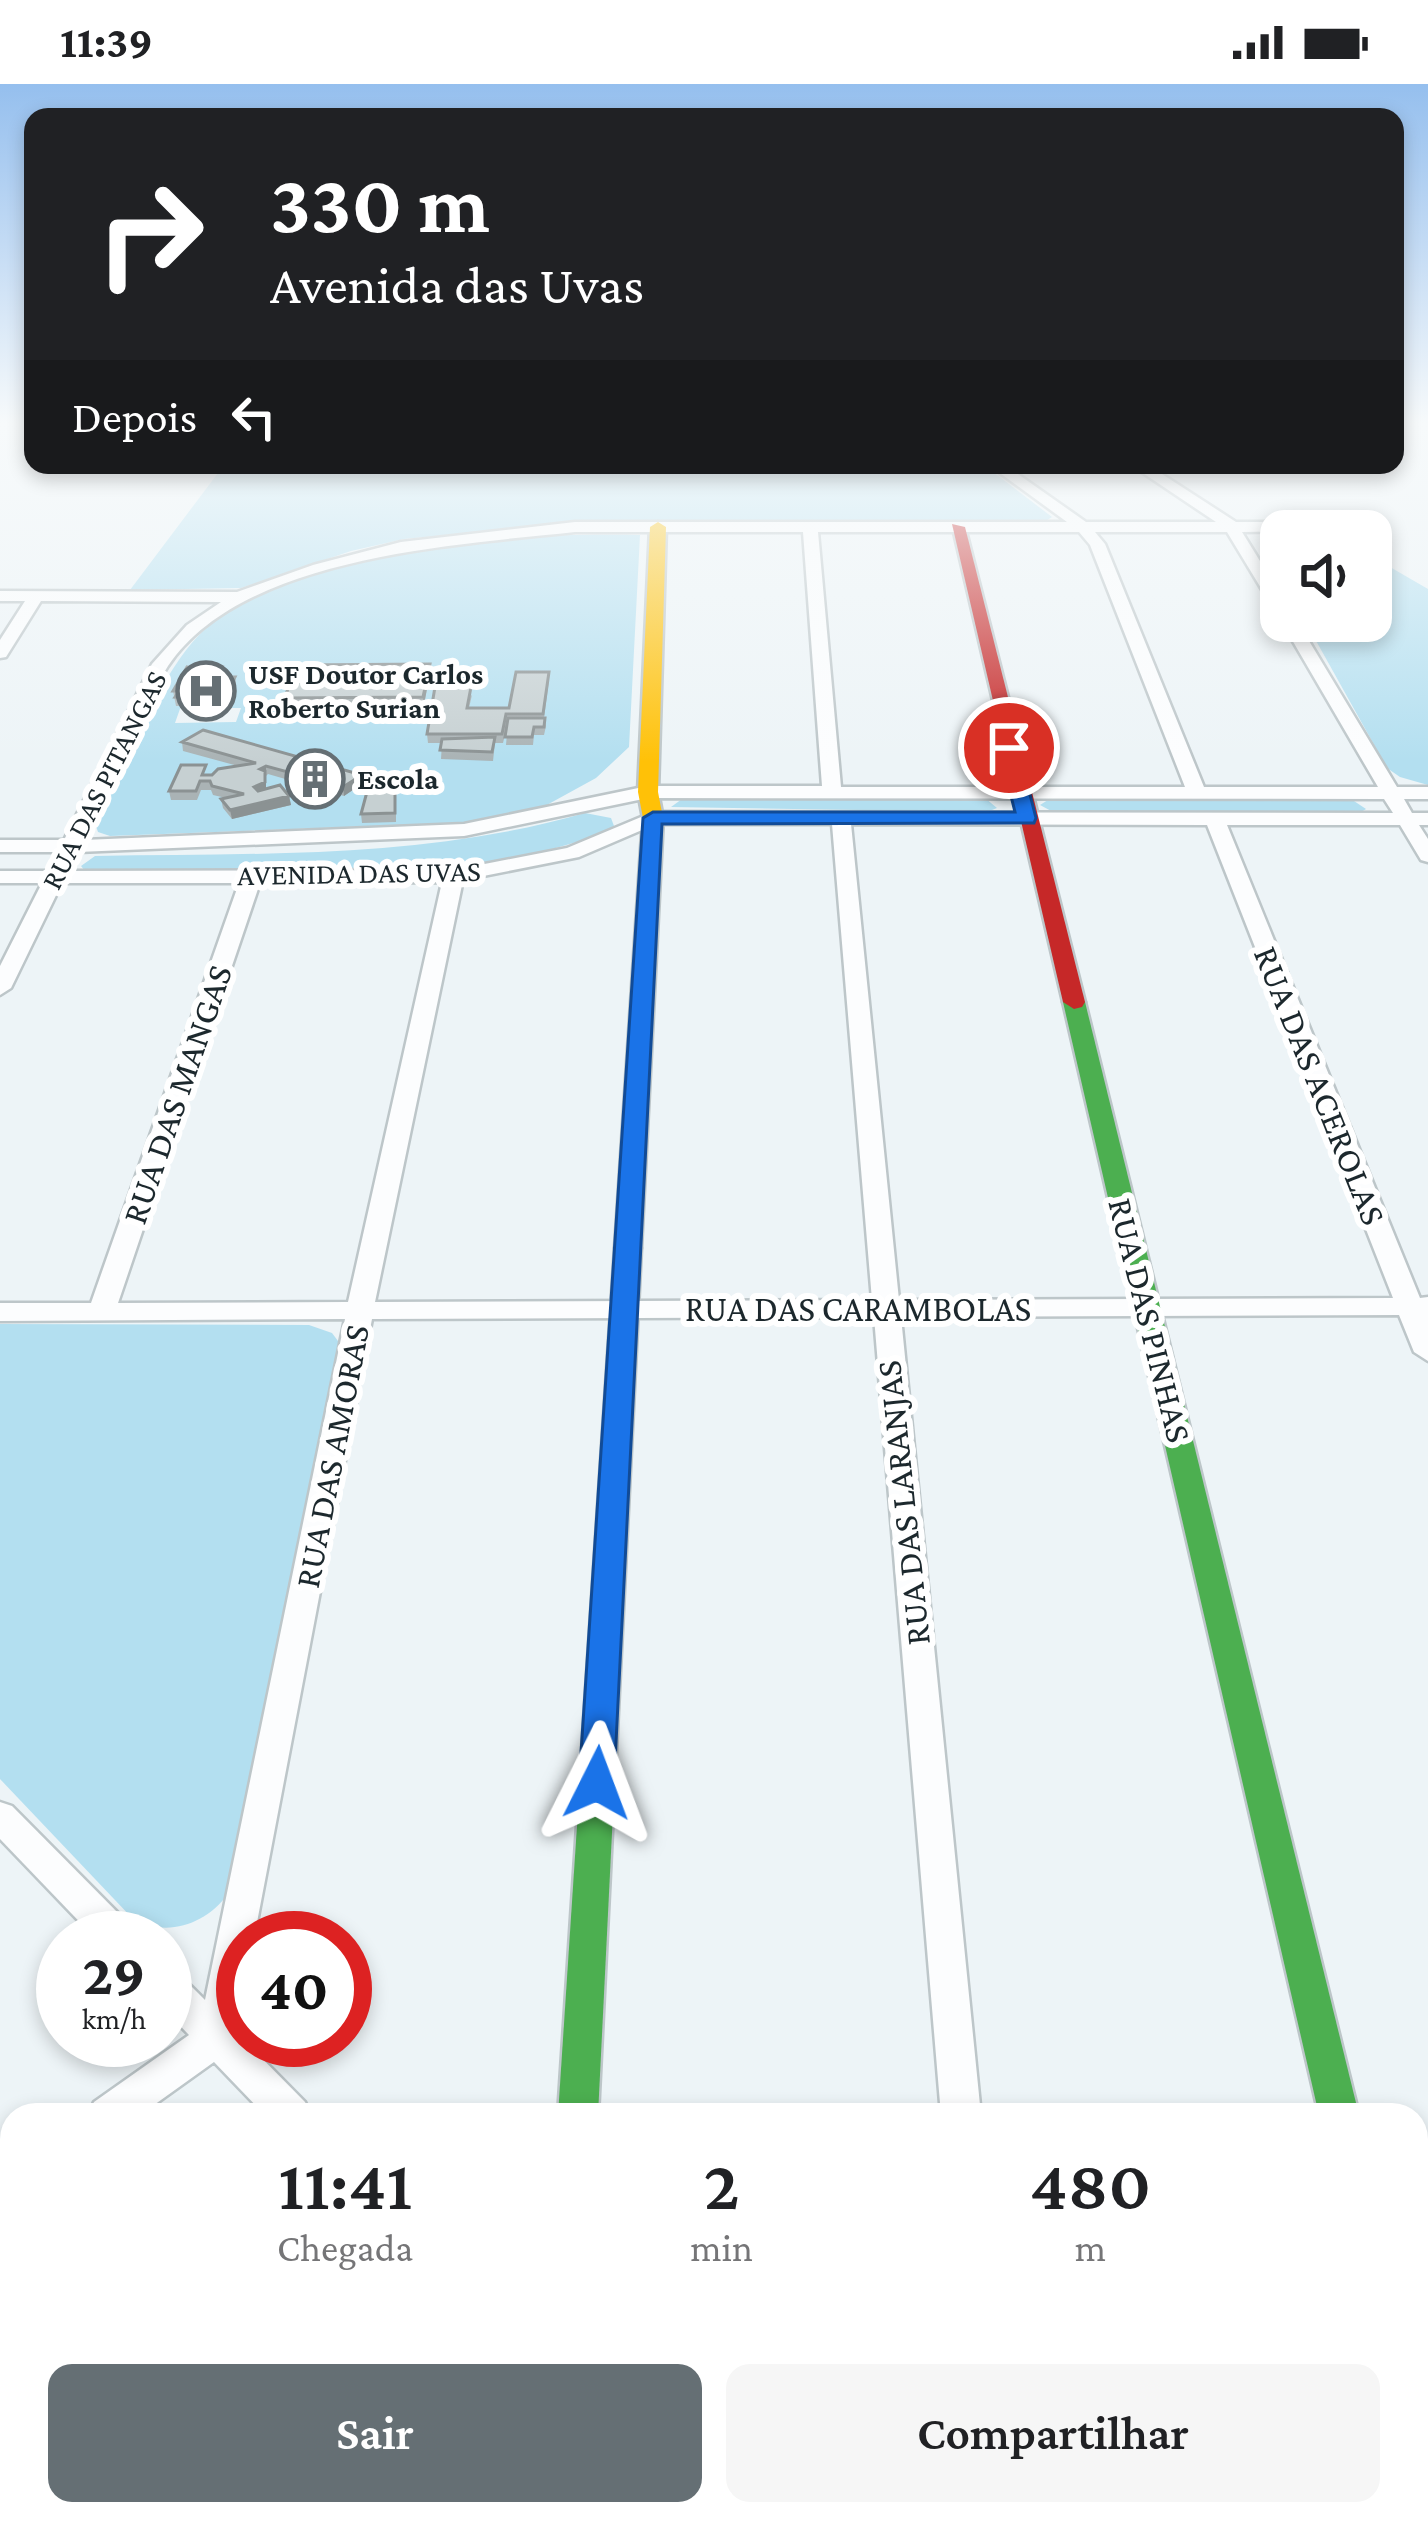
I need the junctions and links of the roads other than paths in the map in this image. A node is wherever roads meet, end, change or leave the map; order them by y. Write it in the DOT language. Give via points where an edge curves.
graph roads {
  1 [pos="510,535"];
  2 [pos="658,535"];
  3 [pos="811,535"];
  4 [pos="959,535"];
  5 [pos="1090,535"];
  6 [pos="1236,535"];
  7 [pos="1260,574"];
  8 [pos="0,596"];
  9 [pos="238,597"];
  10 [pos="34,598"];
  11 [pos="1302,642"];
  12 [pos="0,653"];
  13 [pos="1197,793"];
  14 [pos="1394,793"];
  15 [pos="1428,793"];
  16 [pos="650,805"];
  17 [pos="836,805"];
  18 [pos="1023,805"];
  19 [pos="1215,819"];
  20 [pos="1418,819"];
  21 [pos="0,846"];
  22 [pos="67,846"];
  23 [pos="1428,856"];
  24 [pos="252,876"];
  25 [pos="454,876"];
  26 [pos="0,877"];
  27 [pos="55,877"];
  28 [pos="0,988"];
  29 [pos="1419,1306"];
  30 [pos="1149,1307"];
  31 [pos="883,1308"];
  32 [pos="360,1310"];
  33 [pos="623,1310"];
  34 [pos="0,1312"];
  35 [pos="101,1312"];
  36 [pos="1428,1352"];
  37 [pos="0,1816"];
  38 [pos="93,1911"];
  39 [pos="241,1911"];
  40 [pos="192,2013"];
  41 [pos="216,2038"];
  42 [pos="244,2067"];
  43 [pos="125,2103"];
  44 [pos="279,2103"];
  45 [pos="579,2103"];
  46 [pos="960,2103"];
  47 [pos="1336,2103"];
  1 -- 9 [label="street, RUA DAS PITANGAS" via="401,548"];
  2 -- 16 [label="street"];
  3 -- 17 [label="street, RUA DAS LARANJAS"];
  4 -- 18 [label="street, RUA DAS PINHAS"];
  5 -- 13 [label="street"];
  6 -- 7 [label="street"];
  8 -- 10 [label="street, RUA DAS PITANGAS"];
  9 -- 10 [label="street, RUA DAS PITANGAS"];
  9 -- 22 [label="street, RUA DAS PITANGAS" via="193,628 161,664"];
  10 -- 12 [label="street"];
  11 -- 14 [label="street"];
  13 -- 14 [label="street, AVENIDA DAS UVAS"];
  13 -- 18 [label="street, AVENIDA DAS UVAS"];
  14 -- 15 [label="street, AVENIDA DAS UVAS"];
  14 -- 20 [label="street"];
  16 -- 17 [label="street, AVENIDA DAS UVAS"];
  16 -- 22 [label="street, AVENIDA DAS UVAS" via="464,830"];
  16 -- 25 [label="street, AVENIDA DAS UVAS" via="572,854"];
  16 -- 33 [label="street"];
  17 -- 18 [label="street, AVENIDA DAS UVAS"];
  17 -- 31 [label="street, RUA DAS LARANJAS"];
  18 -- 19 [label="street, AVENIDA DAS UVAS"];
  18 -- 30 [label="street, RUA DAS PINHAS"];
  19 -- 20 [label="street, AVENIDA DAS UVAS"];
  19 -- 29 [label="street, RUA DAS ACEROLAS"];
  20 -- 23 [label="street"];
  21 -- 22 [label="street, AVENIDA DAS UVAS"];
  22 -- 27 [label="street, RUA DAS PITANGAS"];
  24 -- 25 [label="street, AVENIDA DAS UVAS"];
  24 -- 27 [label="street, AVENIDA DAS UVAS"];
  24 -- 35 [label="street, RUA DAS MANGAS"];
  25 -- 32 [label="street, RUA DAS AMORAS"];
  26 -- 27 [label="street, AVENIDA DAS UVAS"];
  27 -- 28 [label="street, RUA DAS PITANGAS"];
  29 -- 30 [label="street, RUA DAS CARAMBOLAS"];
  29 -- 36 [label="street, RUA DAS ACEROLAS"];
  30 -- 31 [label="street, RUA DAS CARAMBOLAS"];
  30 -- 47 [label="street, RUA DAS PINHAS"];
  31 -- 33 [label="street, RUA DAS CARAMBOLAS"];
  31 -- 46 [label="street, RUA DAS LARANJAS"];
  32 -- 33 [label="street, RUA DAS CARAMBOLAS"];
  32 -- 35 [label="street, RUA DAS CARAMBOLAS"];
  32 -- 39 [label="street, RUA DAS AMORAS"];
  33 -- 45 [label="street"];
  34 -- 35 [label="street, RUA DAS CARAMBOLAS"];
  37 -- 38 [label="street"];
  40 -- 41 [label="street"];
  41 -- 43 [label="street"];
  42 -- 44 [label="street"];
}
